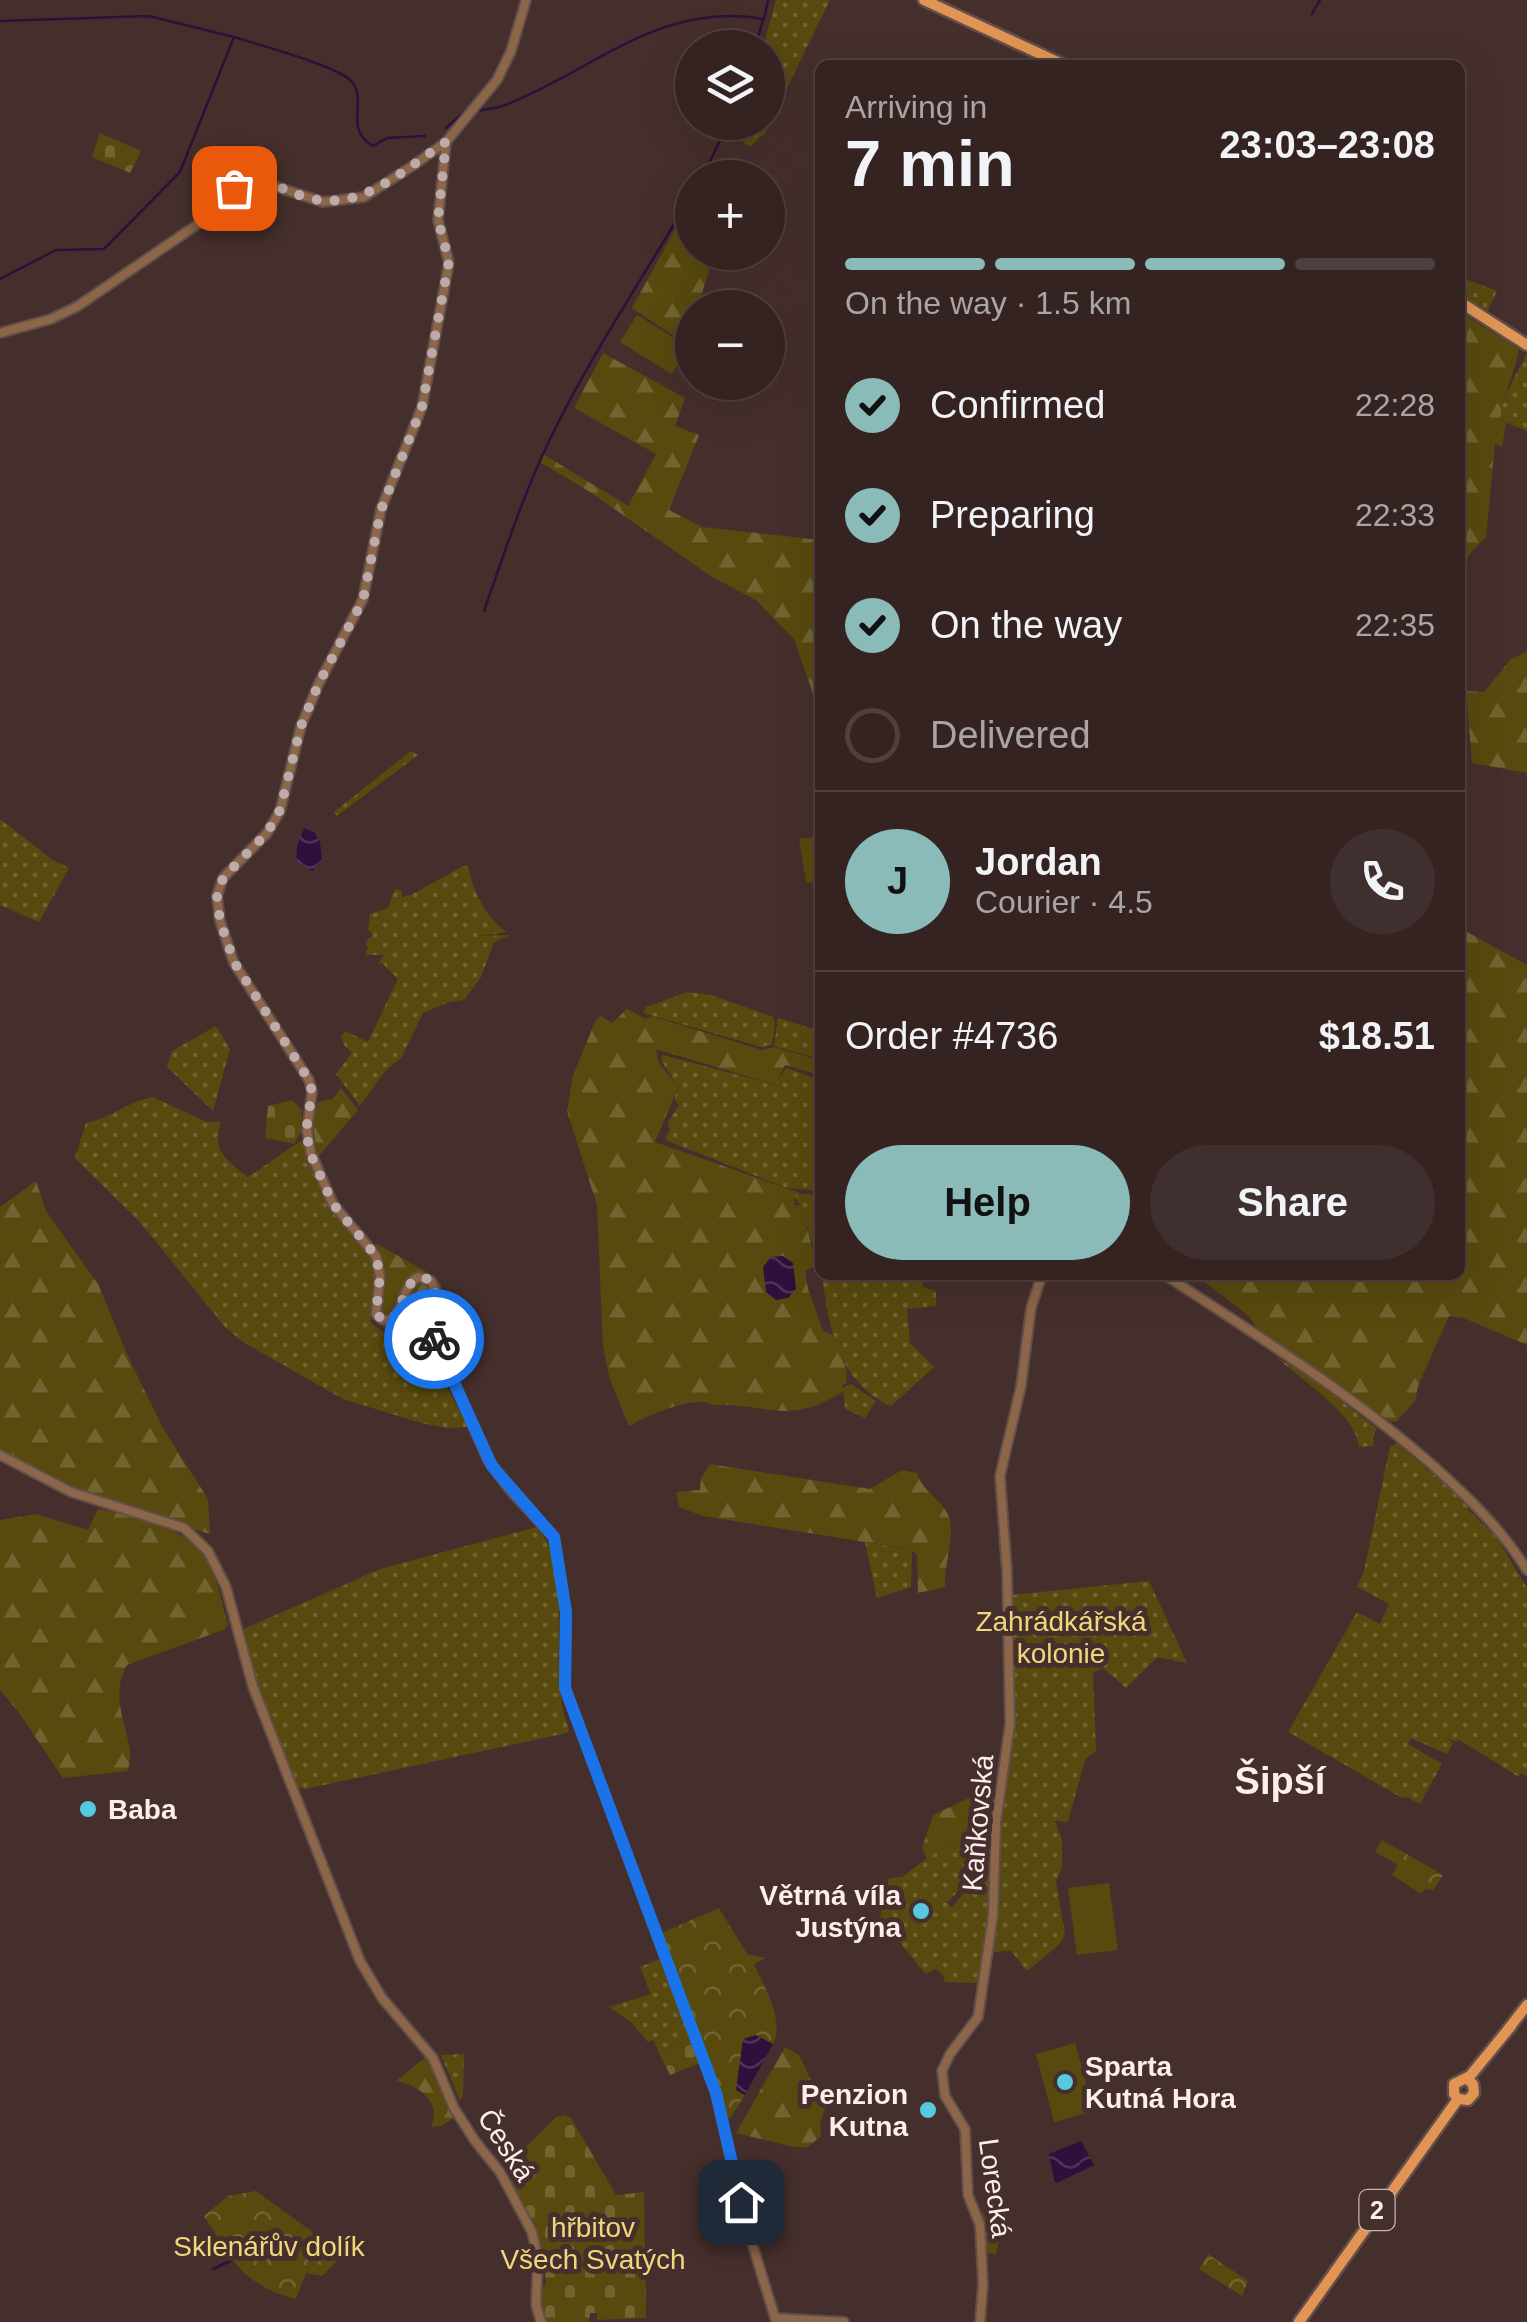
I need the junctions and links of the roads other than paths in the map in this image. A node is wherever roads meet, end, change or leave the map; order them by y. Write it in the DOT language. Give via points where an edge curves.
graph roads {
  1 [pos="526,0"];
  2 [pos="924,0"];
  3 [pos="1053,60"];
  4 [pos="446,142"];
  5 [pos="1465,305"];
  6 [pos="0,333"];
  7 [pos="1527,345"];
  8 [pos="1040,1280"];
  9 [pos="1173,1280"];
  10 [pos="0,1454"];
  11 [pos="1527,1570"];
  12 [pos="1527,2005"];
  13 [pos="943,2066"];
  14 [pos="540,2322"];
  15 [pos="844,2322"];
  16 [pos="980,2322"];
  17 [pos="1298,2322"];
  1 -- 4 [label="street" via="505,66"];
  2 -- 3 [label="main road"];
  4 -- 6 [label="street" via="364,196 317,201 252,178 240,180 220,209 78,306"];
  4 -- 15 [label="street" via="438,220 449,261 422,407 381,510 363,600 301,726 280,810 223,878 217,908 244,982 309,1080 310,1153 333,1204 376,1256 376,1314 391,1320 411,1281 431,1281 436,1290 430,1328 488,1460 554,1537 566,1612 565,1688 719,2101 774,2318"];
  5 -- 7 [label="main road"];
  8 -- 13 [label="street, Kaňkovská" via="1000,1476 1010,1724 997,1808 992,1928 978,2017"];
  9 -- 11 [label="street" via="1395,1433 1478,1507"];
  10 -- 14 [label="street, Česká" via="71,1492 184,1528 208,1551 226,1588 252,1688 360,1961 432,2058 454,2108 500,2172 536,2241"];
  12 -- 17 [label="main road, 2" via="1470,2081 1472,2096 1458,2099"];
  13 -- 16 [label="street, Lorecká" via="945,2096 965,2130 968,2195 980,2225"];
}
